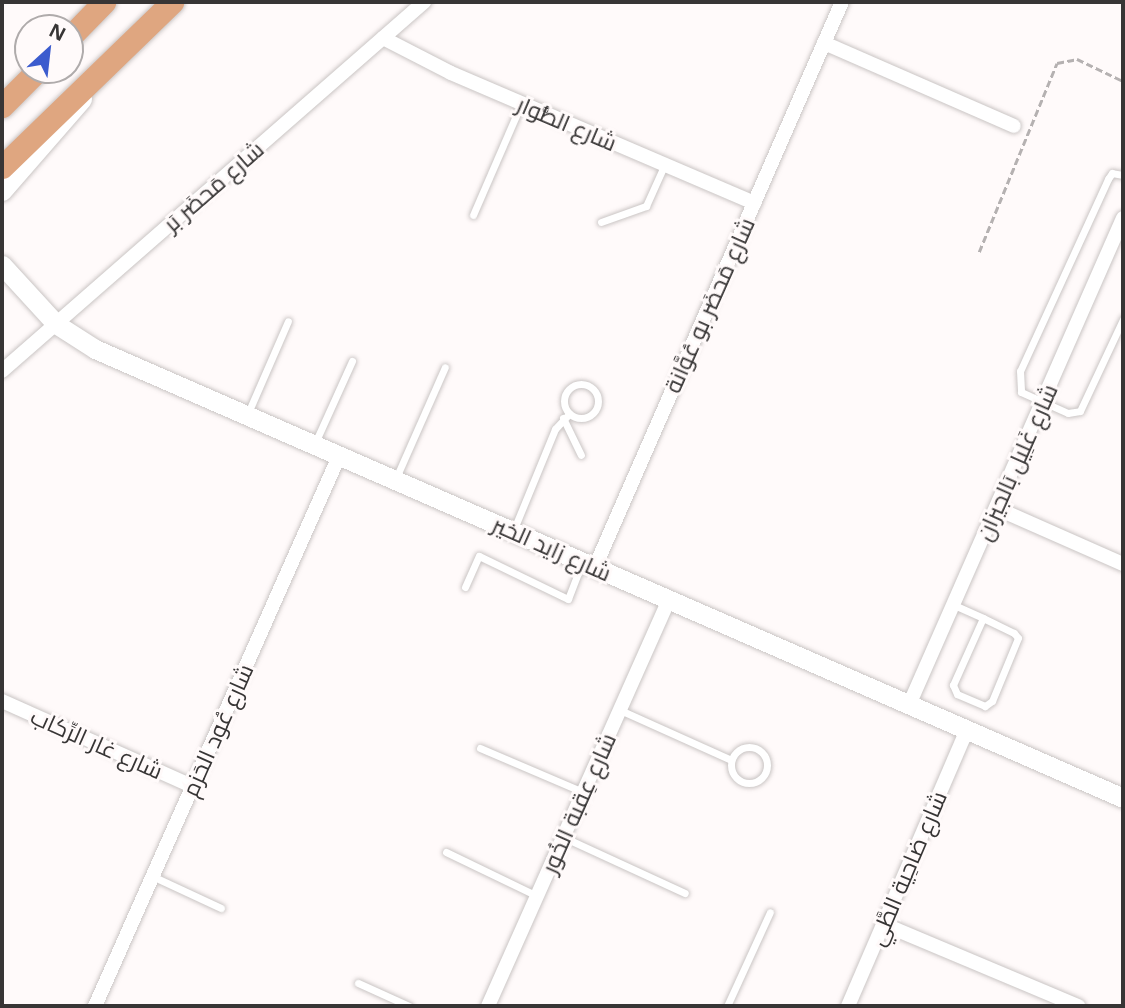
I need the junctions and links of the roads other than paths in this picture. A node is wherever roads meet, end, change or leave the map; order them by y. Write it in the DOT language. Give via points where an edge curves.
graph roads {
  1 [pos="104,2"];
  2 [pos="172,2"];
  3 [pos="424,2"];
  4 [pos="842,2"];
  5 [pos="84,23"];
  6 [pos="383,38"];
  7 [pos="824,43"];
  8 [pos="92,80"];
  9 [pos="24,84"];
  10 [pos="521,104"];
  11 [pos="2,106"];
  12 [pos="1014,126"];
  13 [pos="664,166"];
  14 [pos="2,167"];
  15 [pos="1123,175"];
  16 [pos="2,191"];
  17 [pos="754,203"];
  18 [pos="473,215"];
  19 [pos="1123,218"];
  20 [pos="601,222"];
  21 [pos="2,265"];
  22 [pos="1123,318"];
  23 [pos="288,321"];
  24 [pos="56,324"];
  25 [pos="352,361"];
  26 [pos="445,367"];
  27 [pos="2,371"];
  28 [pos="1042,404"];
  29 [pos="248,414"];
  30 [pos="566,416"];
  31 [pos="315,443"];
  32 [pos="340,454"];
  33 [pos="581,456"];
  34 [pos="396,478"];
  35 [pos="996,508"];
  36 [pos="514,531"];
  37 [pos="589,564"];
  38 [pos="1123,564"];
  39 [pos="465,587"];
  40 [pos="669,600"];
  41 [pos="953,604"];
  42 [pos="983,618"];
  43 [pos="2,701"];
  44 [pos="909,705"];
  45 [pos="620,710"];
  46 [pos="967,730"];
  47 [pos="480,748"];
  48 [pos="731,760"];
  49 [pos="192,786"];
  50 [pos="583,792"];
  51 [pos="1123,798"];
  52 [pos="563,837"];
  53 [pos="446,852"];
  54 [pos="152,876"];
  55 [pos="684,893"];
  56 [pos="537,896"];
  57 [pos="221,908"];
  58 [pos="770,912"];
  59 [pos="883,924"];
  60 [pos="358,983"];
  61 [pos="95,1006"];
  62 [pos="409,1006"];
  63 [pos="488,1006"];
  64 [pos="727,1006"];
  65 [pos="848,1006"];
  66 [pos="1078,1006"];
  1 -- 5 [label="main road"];
  2 -- 8 [label="main road"];
  3 -- 6 [label="street, شارع مَحضَر بَر"];
  4 -- 7 [label="street, شارع مَحضَر بو عُوَّانة"];
  6 -- 10 [label="street, شارع الطُّوار"];
  6 -- 24 [label="street, شارع مَحضَر بَر"];
  7 -- 12 [label="street"];
  7 -- 17 [label="street, شارع مَحضَر بو عُوَّانة"];
  8 -- 14 [label="main road"];
  8 -- 16 [label="street" via="66,121"];
  9 -- 11 [label="main road"];
  10 -- 13 [label="street, شارع الطُّوار"];
  10 -- 18 [label="lane"];
  13 -- 17 [label="street, شارع الطُّوار"];
  13 -- 20 [label="lane" via="646,206"];
  15 -- 28 [label="lane" via="1112,173 1108,179 1020,372 1021,392"];
  17 -- 37 [label="street, شارع مَحضَر بو عُوَّانة"];
  19 -- 28 [label="street, شارع غَلِيل بَالجيزان"];
  21 -- 24 [label="street, شارع زايد الخير"];
  22 -- 28 [label="lane" via="1085,406 1068,413"];
  23 -- 29 [label="lane"];
  24 -- 27 [label="street, شارع مَحضَر بَر"];
  24 -- 29 [label="street, شارع زايد الخير" via="95,348"];
  25 -- 31 [label="lane"];
  26 -- 34 [label="lane"];
  28 -- 35 [label="street, شارع غَلِيل بَالجيزان"];
  29 -- 31 [label="street, شارع زايد الخير"];
  30 -- 30 [label="lane" via="589,417 597,409 594,389 584,384 565,393"];
  30 -- 33 [label="lane"];
  30 -- 36 [label="lane"];
  31 -- 32 [label="street, شارع زايد الخير"];
  32 -- 34 [label="street, شارع زايد الخير"];
  32 -- 49 [label="street, شارع عُود الحَزم"];
  34 -- 36 [label="street, شارع زايد الخير"];
  35 -- 38 [label="street"];
  35 -- 41 [label="street, شارع غَلِيل بَالجيزان"];
  36 -- 37 [label="street, شارع زايد الخير"];
  37 -- 39 [label="lane" via="568,599 479,556"];
  37 -- 40 [label="street, شارع زايد الخير"];
  40 -- 44 [label="street, شارع زايد الخير"];
  40 -- 45 [label="street, شارع عِقبة الخُور"];
  41 -- 42 [label="lane"];
  41 -- 44 [label="street, شارع غَلِيل بَالجيزان"];
  42 -- 42 [label="lane" via="1014,634 1018,641 992,701 985,706 957,694 953,685"];
  43 -- 49 [label="street, شارع غار الرِّكاب"];
  44 -- 46 [label="street, شارع زايد الخير"];
  45 -- 48 [label="lane"];
  45 -- 50 [label="street, شارع عِقبة الخُور"];
  46 -- 51 [label="street, شارع زايد الخير"];
  46 -- 59 [label="street, شارع ضاحِية الطَّي"];
  47 -- 50 [label="lane"];
  48 -- 48 [label="lane" via="739,780 760,779 766,770 759,750 737,751"];
  49 -- 54 [label="street, شارع عُود الحَزم"];
  50 -- 52 [label="street, شارع عِقبة الخُور"];
  52 -- 55 [label="lane"];
  52 -- 56 [label="street, شارع عِقبة الخُور"];
  53 -- 56 [label="lane"];
  54 -- 57 [label="lane"];
  54 -- 61 [label="street, شارع عُود الحَزم"];
  56 -- 63 [label="street, شارع عِقبة الخُور"];
  58 -- 64 [label="lane"];
  59 -- 65 [label="street, شارع ضاحِية الطَّي"];
  59 -- 66 [label="street"];
  60 -- 62 [label="lane"];
}
